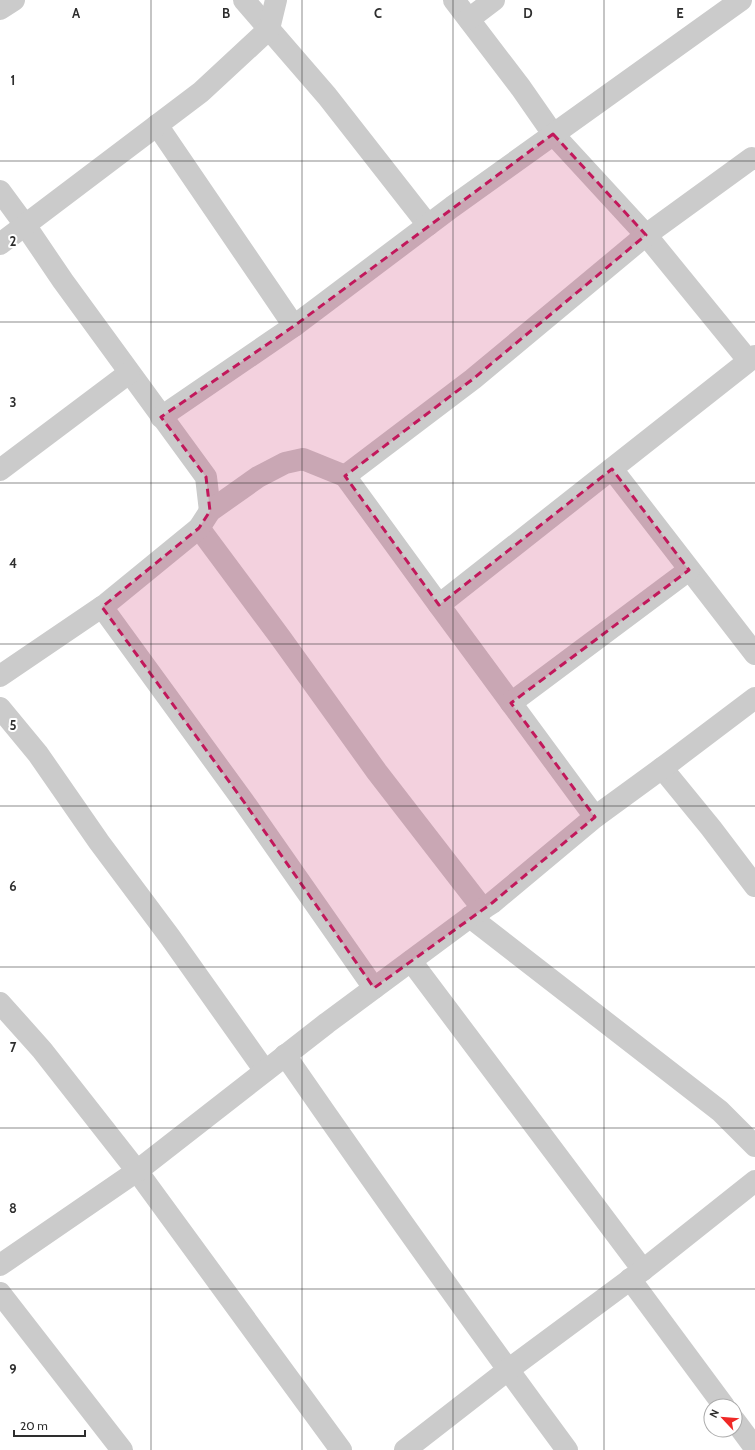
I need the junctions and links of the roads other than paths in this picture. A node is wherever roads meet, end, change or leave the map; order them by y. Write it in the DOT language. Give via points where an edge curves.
graph roads {
  1 [pos="14,0"];
  2 [pos="244,0"];
  3 [pos="276,0"];
  4 [pos="494,0"];
  5 [pos="741,0"];
  6 [pos="461,7"];
  7 [pos="0,9"];
  8 [pos="269,29"];
  9 [pos="158,125"];
  10 [pos="553,134"];
  11 [pos="755,159"];
  12 [pos="0,191"];
  13 [pos="25,225"];
  14 [pos="428,225"];
  15 [pos="646,236"];
  16 [pos="0,244"];
  17 [pos="294,326"];
  18 [pos="751,358"];
  19 [pos="129,373"];
  20 [pos="161,417"];
  21 [pos="612,469"];
  22 [pos="0,470"];
  23 [pos="345,476"];
  24 [pos="204,520"];
  25 [pos="689,570"];
  26 [pos="439,605"];
  27 [pos="102,607"];
  28 [pos="755,654"];
  29 [pos="0,676"];
  30 [pos="755,698"];
  31 [pos="511,703"];
  32 [pos="0,708"];
  33 [pos="662,768"];
  34 [pos="595,817"];
  35 [pos="755,886"];
  36 [pos="477,913"];
  37 [pos="411,961"];
  38 [pos="374,988"];
  39 [pos="0,1003"];
  40 [pos="286,1055"];
  41 [pos="265,1071"];
  42 [pos="755,1146"];
  43 [pos="137,1171"];
  44 [pos="755,1181"];
  45 [pos="0,1265"];
  46 [pos="636,1275"];
  47 [pos="0,1293"];
  48 [pos="508,1370"];
  49 [pos="719,1398"];
  50 [pos="743,1432"];
  51 [pos="755,1448"];
  52 [pos="122,1450"];
  53 [pos="341,1450"];
  54 [pos="405,1450"];
  55 [pos="567,1450"];
  1 -- 7 [label="street"];
  2 -- 8 [label="street"];
  3 -- 8 [label="street"];
  4 -- 6 [label="street"];
  5 -- 10 [label="street"];
  6 -- 10 [label="street"];
  8 -- 9 [label="street" via="201,92"];
  8 -- 14 [label="street" via="327,96"];
  9 -- 13 [label="street"];
  9 -- 17 [label="street"];
  10 -- 14 [label="street"];
  10 -- 15 [label="street"];
  11 -- 15 [label="street" via="752,158"];
  12 -- 13 [label="street"];
  13 -- 16 [label="street"];
  13 -- 19 [label="street"];
  14 -- 17 [label="street"];
  15 -- 18 [label="street"];
  15 -- 23 [label="street" via="472,379"];
  17 -- 20 [label="street"];
  18 -- 21 [label="street"];
  19 -- 20 [label="street"];
  19 -- 22 [label="street"];
  20 -- 24 [label="street" via="206,477"];
  21 -- 25 [label="street"];
  21 -- 26 [label="street"];
  23 -- 24 [label="street" via="303,459 285,463 258,477"];
  23 -- 26 [label="street"];
  24 -- 27 [label="street"];
  24 -- 36 [label="street" via="280,638"];
  25 -- 28 [label="street"];
  25 -- 31 [label="street"];
  26 -- 31 [label="street"];
  27 -- 29 [label="street"];
  27 -- 38 [label="street" via="244,802"];
  30 -- 33 [label="street"];
  31 -- 34 [label="street"];
  32 -- 41 [label="street" via="38,754"];
  33 -- 34 [label="street"];
  33 -- 35 [label="street"];
  34 -- 36 [label="street"];
  36 -- 37 [label="street"];
  36 -- 42 [label="street" via="720,1111"];
  37 -- 38 [label="street"];
  37 -- 46 [label="street"];
  38 -- 40 [label="street"];
  39 -- 43 [label="street" via="42,1050"];
  40 -- 41 [label="street"];
  40 -- 48 [label="street"];
  41 -- 43 [label="street"];
  43 -- 45 [label="street"];
  43 -- 53 [label="street"];
  44 -- 46 [label="street"];
  46 -- 48 [label="street"];
  46 -- 49 [label="street"];
  47 -- 52 [label="street"];
  48 -- 54 [label="street"];
  48 -- 55 [label="street"];
  50 -- 51 [label="street"];
}
